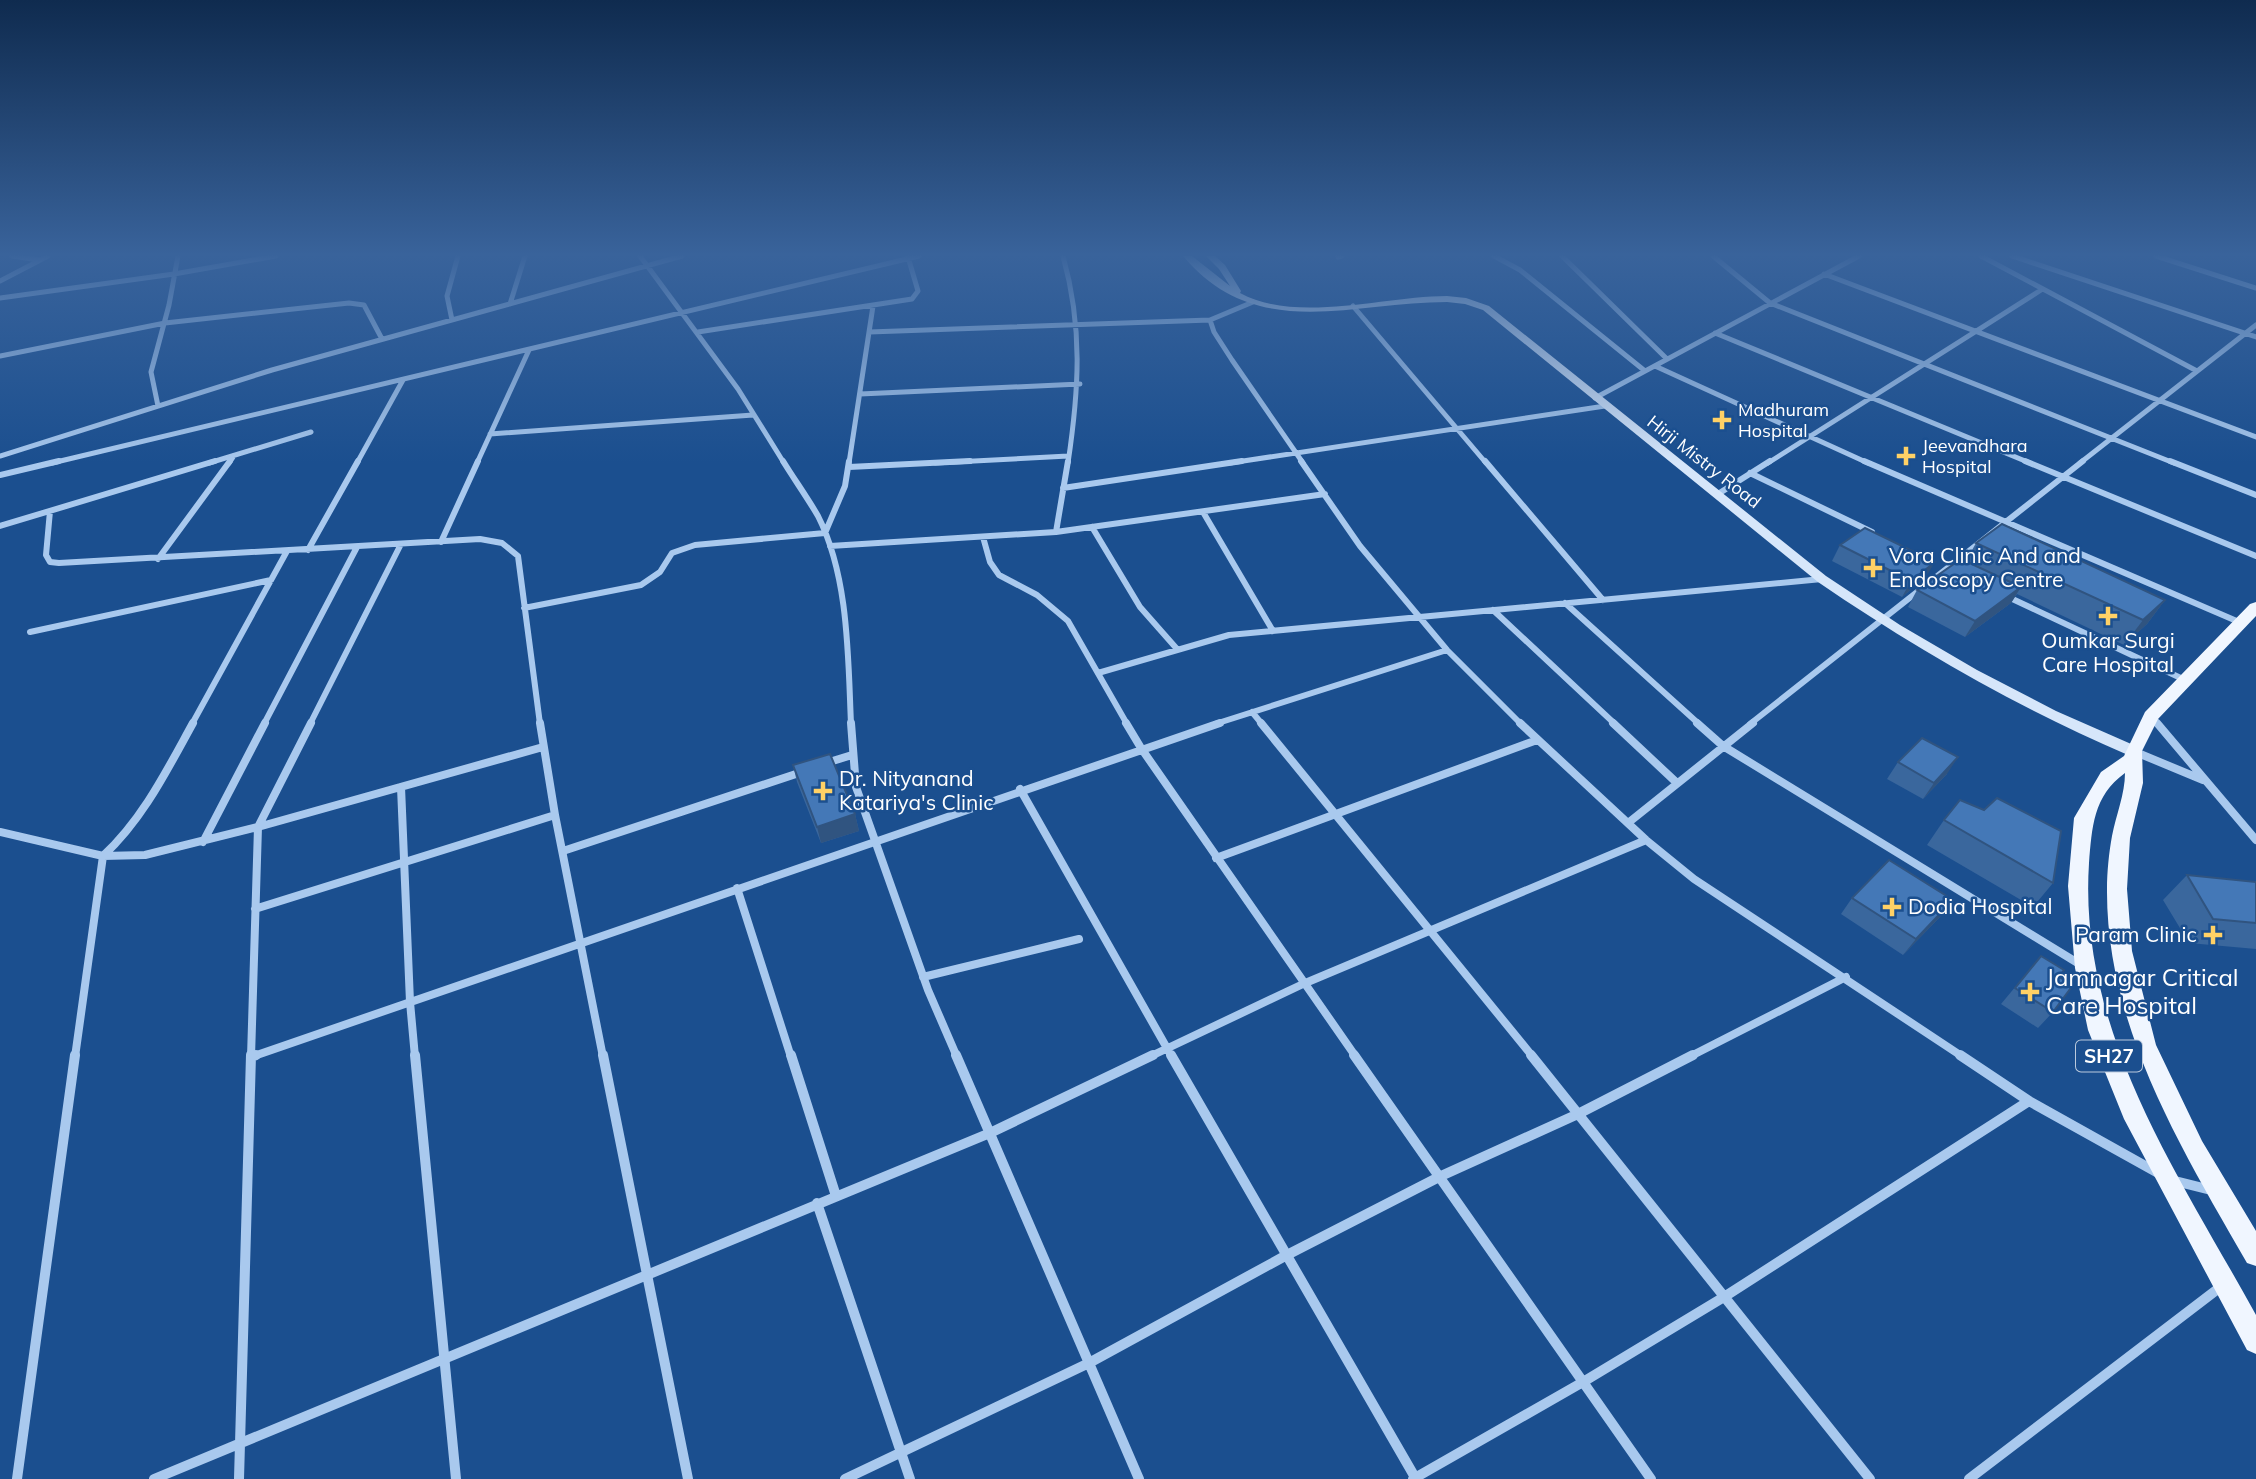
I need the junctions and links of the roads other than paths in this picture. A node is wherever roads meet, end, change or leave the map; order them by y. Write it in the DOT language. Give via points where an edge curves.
graph roads {
  1 [pos="160,325"];
  2 [pos="165,325"];
  3 [pos="375,325"];
  4 [pos="434,325"];
  5 [pos="633,325"];
  6 [pos="692,325"];
  7 [pos="745,325"];
  8 [pos="870,325"];
  9 [pos="1052,325"];
  10 [pos="1079,325"];
  11 [pos="1211,325"];
  12 [pos="1369,325"];
  13 [pos="1507,325"];
  14 [pos="1589,325"];
  15 [pos="1632,325"];
  16 [pos="1730,325"];
  17 [pos="1826,325"];
  18 [pos="1957,325"];
  19 [pos="1986,325"];
  20 [pos="2108,325"];
  21 [pos="2222,325"];
  22 [pos="2256,325"];
  23 [pos="698,332"];
  24 [pos="869,332"];
  25 [pos="1975,332"];
  26 [pos="1715,333"];
  27 [pos="2246,333"];
  28 [pos="2256,337"];
  29 [pos="382,339"];
  30 [pos="529,350"];
  31 [pos="0,356"];
  32 [pos="1667,359"];
  33 [pos="1924,364"];
  34 [pos="1655,366"];
  35 [pos="1646,371"];
  36 [pos="2197,371"];
  37 [pos="403,380"];
  38 [pos="1080,384"];
  39 [pos="860,394"];
  40 [pos="1595,398"];
  41 [pos="1868,399"];
  42 [pos="2159,401"];
  43 [pos="158,406"];
  44 [pos="1605,407"];
  45 [pos="753,415"];
  46 [pos="1459,430"];
  47 [pos="312,432"];
  48 [pos="491,434"];
  49 [pos="1808,437"];
  50 [pos="2256,437"];
  51 [pos="2111,438"];
  52 [pos="1298,454"];
  53 [pos="0,456"];
  54 [pos="233,456"];
  55 [pos="1068,456"];
  56 [pos="849,467"];
  57 [pos="1750,473"];
  58 [pos="0,475"];
  59 [pos="2061,477"];
  60 [pos="1063,488"];
  61 [pos="1325,494"];
  62 [pos="1718,494"];
  63 [pos="2256,495"];
  64 [pos="50,511"];
  65 [pos="1203,512"];
  66 [pos="2005,522"];
  67 [pos="0,526"];
  68 [pos="1092,527"];
  69 [pos="1056,532"];
  70 [pos="825,533"];
  71 [pos="983,537"];
  72 [pos="1885,538"];
  73 [pos="441,542"];
  74 [pos="401,544"];
  75 [pos="830,546"];
  76 [pos="356,547"];
  77 [pos="308,550"];
  78 [pos="287,551"];
  79 [pos="2256,556"];
  80 [pos="158,559"];
  81 [pos="1934,562"];
  82 [pos="1946,568"];
  83 [pos="1959,574"];
  84 [pos="1822,579"];
  85 [pos="271,580"];
  86 [pos="1997,592"];
  87 [pos="1603,600"];
  88 [pos="1565,604"];
  89 [pos="2256,607"];
  90 [pos="524,608"];
  91 [pos="1493,610"];
  92 [pos="1419,617"];
  93 [pos="1880,620"];
  94 [pos="2239,622"];
  95 [pos="1273,631"];
  96 [pos="30,632"];
  97 [pos="1177,649"];
  98 [pos="1447,650"];
  99 [pos="1098,673"];
  100 [pos="2185,680"];
  101 [pos="1252,712"];
  102 [pos="2151,716"];
  103 [pos="1537,740"];
  104 [pos="1723,746"];
  105 [pos="543,747"];
  106 [pos="1141,748"];
  107 [pos="852,755"];
  108 [pos="2132,755"];
  109 [pos="2205,781"];
  110 [pos="1677,783"];
  111 [pos="401,787"];
  112 [pos="1020,789"];
  113 [pos="1335,813"];
  114 [pos="555,815"];
  115 [pos="1628,823"];
  116 [pos="258,827"];
  117 [pos="0,832"];
  118 [pos="873,839"];
  119 [pos="2256,839"];
  120 [pos="1646,840"];
  121 [pos="203,842"];
  122 [pos="563,851"];
  123 [pos="103,856"];
  124 [pos="1216,858"];
  125 [pos="404,862"];
  126 [pos="737,888"];
  127 [pos="255,909"];
  128 [pos="1431,930"];
  129 [pos="1079,939"];
  130 [pos="581,942"];
  131 [pos="2085,968"];
  132 [pos="923,977"];
  133 [pos="1846,977"];
  134 [pos="1303,984"];
  135 [pos="410,1002"];
  136 [pos="1168,1047"];
  137 [pos="251,1057"];
  138 [pos="2029,1101"];
  139 [pos="1578,1114"];
  140 [pos="990,1133"];
  141 [pos="1441,1176"];
  142 [pos="2168,1179"];
  143 [pos="2219,1192"];
  144 [pos="836,1196"];
  145 [pos="817,1203"];
  146 [pos="2256,1254"];
  147 [pos="1285,1256"];
  148 [pos="646,1274"];
  149 [pos="2223,1284"];
  150 [pos="1724,1297"];
  151 [pos="2256,1341"];
  152 [pos="442,1360"];
  153 [pos="1089,1363"];
  154 [pos="1583,1382"];
  155 [pos="241,1441"];
  156 [pos="901,1451"];
  157 [pos="1414,1478"];
  158 [pos="18,1479"];
  159 [pos="153,1479"];
  160 [pos="239,1479"];
  161 [pos="456,1479"];
  162 [pos="688,1479"];
  163 [pos="845,1479"];
  164 [pos="909,1479"];
  165 [pos="1139,1479"];
  166 [pos="1651,1479"];
  167 [pos="1870,1479"];
  168 [pos="1969,1479"];
  1 -- 31 [label="street"];
  2 -- 43 [label="street" via="149,377"];
  3 -- 29 [label="street"];
  4 -- 29 [label="street"];
  5 -- 30 [label="street"];
  6 -- 23 [label="street"];
  7 -- 23 [label="street"];
  8 -- 24 [label="street"];
  9 -- 24 [label="street"];
  10 -- 38 [label="street"];
  11 -- 52 [label="street"];
  12 -- 46 [label="street"];
  13 -- 40 [label="main road, Hirji Mistry Road"];
  14 -- 35 [label="street"];
  15 -- 32 [label="street"];
  16 -- 26 [label="street"];
  17 -- 33 [label="street"];
  18 -- 25 [label="street"];
  19 -- 25 [label="street"];
  20 -- 36 [label="street"];
  21 -- 27 [label="street"];
  22 -- 27 [label="street"];
  23 -- 45 [label="street"];
  24 -- 39 [label="street"];
  25 -- 33 [label="street"];
  25 -- 42 [label="street"];
  26 -- 32 [label="street"];
  26 -- 41 [label="street"];
  27 -- 28 [label="street"];
  27 -- 36 [label="street"];
  29 -- 43 [label="street"];
  30 -- 37 [label="street"];
  30 -- 48 [label="street"];
  32 -- 34 [label="street"];
  33 -- 41 [label="street"];
  33 -- 51 [label="street"];
  34 -- 35 [label="street"];
  34 -- 49 [label="street"];
  35 -- 40 [label="street"];
  36 -- 42 [label="street"];
  37 -- 58 [label="street"];
  37 -- 77 [label="street"];
  38 -- 39 [label="street"];
  38 -- 55 [label="street"];
  39 -- 56 [label="street"];
  40 -- 44 [label="main road, Hirji Mistry Road"];
  41 -- 49 [label="street"];
  41 -- 59 [label="street"];
  42 -- 50 [label="street"];
  42 -- 51 [label="street"];
  43 -- 53 [label="street"];
  44 -- 46 [label="street"];
  44 -- 62 [label="main road, Hirji Mistry Road"];
  45 -- 48 [label="street"];
  45 -- 70 [label="street"];
  46 -- 52 [label="street"];
  46 -- 87 [label="street"];
  47 -- 54 [label="street"];
  48 -- 73 [label="street"];
  49 -- 57 [label="street"];
  49 -- 66 [label="street"];
  51 -- 59 [label="street"];
  51 -- 63 [label="street"];
  52 -- 60 [label="street"];
  52 -- 61 [label="street"];
  54 -- 64 [label="street"];
  54 -- 80 [label="street"];
  55 -- 56 [label="street"];
  55 -- 60 [label="street"];
  56 -- 70 [label="street"];
  57 -- 62 [label="street"];
  57 -- 72 [label="street"];
  59 -- 66 [label="street"];
  59 -- 79 [label="street"];
  60 -- 69 [label="street"];
  61 -- 65 [label="street"];
  61 -- 92 [label="street" via="1360,546"];
  62 -- 84 [label="main road, Hirji Mistry Road"];
  64 -- 67 [label="street"];
  64 -- 80 [label="street" via="45,545 50,562"];
  65 -- 68 [label="street"];
  65 -- 95 [label="street"];
  66 -- 82 [label="street"];
  66 -- 94 [label="street"];
  68 -- 69 [label="street"];
  68 -- 97 [label="street" via="1147,617"];
  69 -- 71 [label="street"];
  70 -- 75 [label="street"];
  70 -- 90 [label="street" via="695,545 672,553 660,572 641,585"];
  71 -- 75 [label="street"];
  71 -- 99 [label="street" via="999,575 1054,607 1068,621"];
  73 -- 74 [label="street"];
  73 -- 90 [label="street" via="494,540 513,549"];
  74 -- 76 [label="street"];
  74 -- 116 [label="street"];
  75 -- 107 [label="street" via="846,622"];
  76 -- 77 [label="street"];
  76 -- 121 [label="street"];
  77 -- 78 [label="street"];
  78 -- 80 [label="street"];
  78 -- 85 [label="street"];
  81 -- 82 [label="street"];
  82 -- 83 [label="street"];
  82 -- 93 [label="street"];
  84 -- 87 [label="street"];
  84 -- 93 [label="main road, Hirji Mistry Road"];
  85 -- 96 [label="street"];
  85 -- 123 [label="street" via="140,816"];
  86 -- 100 [label="street"];
  87 -- 88 [label="street"];
  88 -- 91 [label="street"];
  88 -- 104 [label="street"];
  89 -- 94 [label="main road, SH27"];
  90 -- 105 [label="street"];
  91 -- 92 [label="street"];
  91 -- 110 [label="street"];
  92 -- 95 [label="street"];
  92 -- 98 [label="street"];
  93 -- 104 [label="street"];
  93 -- 108 [label="main road, Hirji Mistry Road" via="1941,658"];
  94 -- 100 [label="main road, SH27"];
  95 -- 97 [label="street" via="1229,635"];
  97 -- 99 [label="street"];
  98 -- 101 [label="street"];
  98 -- 103 [label="street"];
  99 -- 106 [label="street"];
  100 -- 102 [label="main road, SH27"];
  101 -- 106 [label="street"];
  101 -- 113 [label="street"];
  102 -- 108 [label="main road, SH27"];
  102 -- 109 [label="street"];
  103 -- 113 [label="street"];
  103 -- 115 [label="street"];
  104 -- 110 [label="street"];
  104 -- 131 [label="street"];
  105 -- 111 [label="street"];
  105 -- 114 [label="street"];
  106 -- 112 [label="street"];
  106 -- 124 [label="street"];
  107 -- 118 [label="street" via="856,787"];
  107 -- 122 [label="street"];
  108 -- 109 [label="street"];
  108 -- 131 [label="main road, SH27" via="2107,777 2083,818 2078,887"];
  108 -- 143 [label="main road, SH27" via="2134,783 2121,838 2117,889 2122,951 2145,1045"];
  109 -- 119 [label="street"];
  110 -- 115 [label="street"];
  111 -- 116 [label="street"];
  111 -- 125 [label="street"];
  112 -- 118 [label="street"];
  112 -- 136 [label="street"];
  113 -- 124 [label="street"];
  113 -- 128 [label="street"];
  114 -- 122 [label="street"];
  114 -- 125 [label="street"];
  115 -- 120 [label="street"];
  116 -- 121 [label="street"];
  116 -- 127 [label="street"];
  117 -- 123 [label="street"];
  118 -- 126 [label="street"];
  118 -- 132 [label="street"];
  120 -- 128 [label="street"];
  120 -- 133 [label="street" via="1694,879"];
  121 -- 123 [label="street" via="145,855"];
  122 -- 130 [label="street"];
  123 -- 158 [label="street"];
  124 -- 134 [label="street"];
  125 -- 127 [label="street"];
  125 -- 135 [label="street"];
  126 -- 130 [label="street"];
  126 -- 144 [label="street"];
  127 -- 137 [label="street"];
  128 -- 134 [label="street"];
  128 -- 139 [label="street"];
  129 -- 132 [label="street"];
  130 -- 135 [label="street"];
  130 -- 148 [label="street"];
  131 -- 142 [label="main road, SH27" via="2099,1030 2132,1112"];
  132 -- 140 [label="street"];
  133 -- 138 [label="street"];
  133 -- 139 [label="street"];
  134 -- 136 [label="street"];
  134 -- 141 [label="street"];
  135 -- 137 [label="street"];
  135 -- 152 [label="street"];
  136 -- 140 [label="street"];
  136 -- 147 [label="street"];
  137 -- 155 [label="street"];
  138 -- 142 [label="street"];
  138 -- 150 [label="street"];
  139 -- 141 [label="street"];
  139 -- 150 [label="street"];
  140 -- 144 [label="street"];
  140 -- 153 [label="street"];
  141 -- 147 [label="street"];
  141 -- 154 [label="street"];
  142 -- 143 [label="street"];
  142 -- 149 [label="main road, SH27"];
  143 -- 146 [label="main road, SH27"];
  144 -- 145 [label="street"];
  145 -- 148 [label="street"];
  145 -- 156 [label="street"];
  147 -- 153 [label="street"];
  147 -- 157 [label="street"];
  148 -- 152 [label="street"];
  148 -- 162 [label="street"];
  149 -- 151 [label="main road, SH27"];
  149 -- 168 [label="street"];
  150 -- 154 [label="street"];
  150 -- 167 [label="street"];
  152 -- 155 [label="street"];
  152 -- 161 [label="street"];
  153 -- 156 [label="street"];
  153 -- 165 [label="street"];
  154 -- 157 [label="street"];
  154 -- 166 [label="street"];
  155 -- 159 [label="street"];
  155 -- 160 [label="street"];
  156 -- 163 [label="street"];
  156 -- 164 [label="street"];
}
